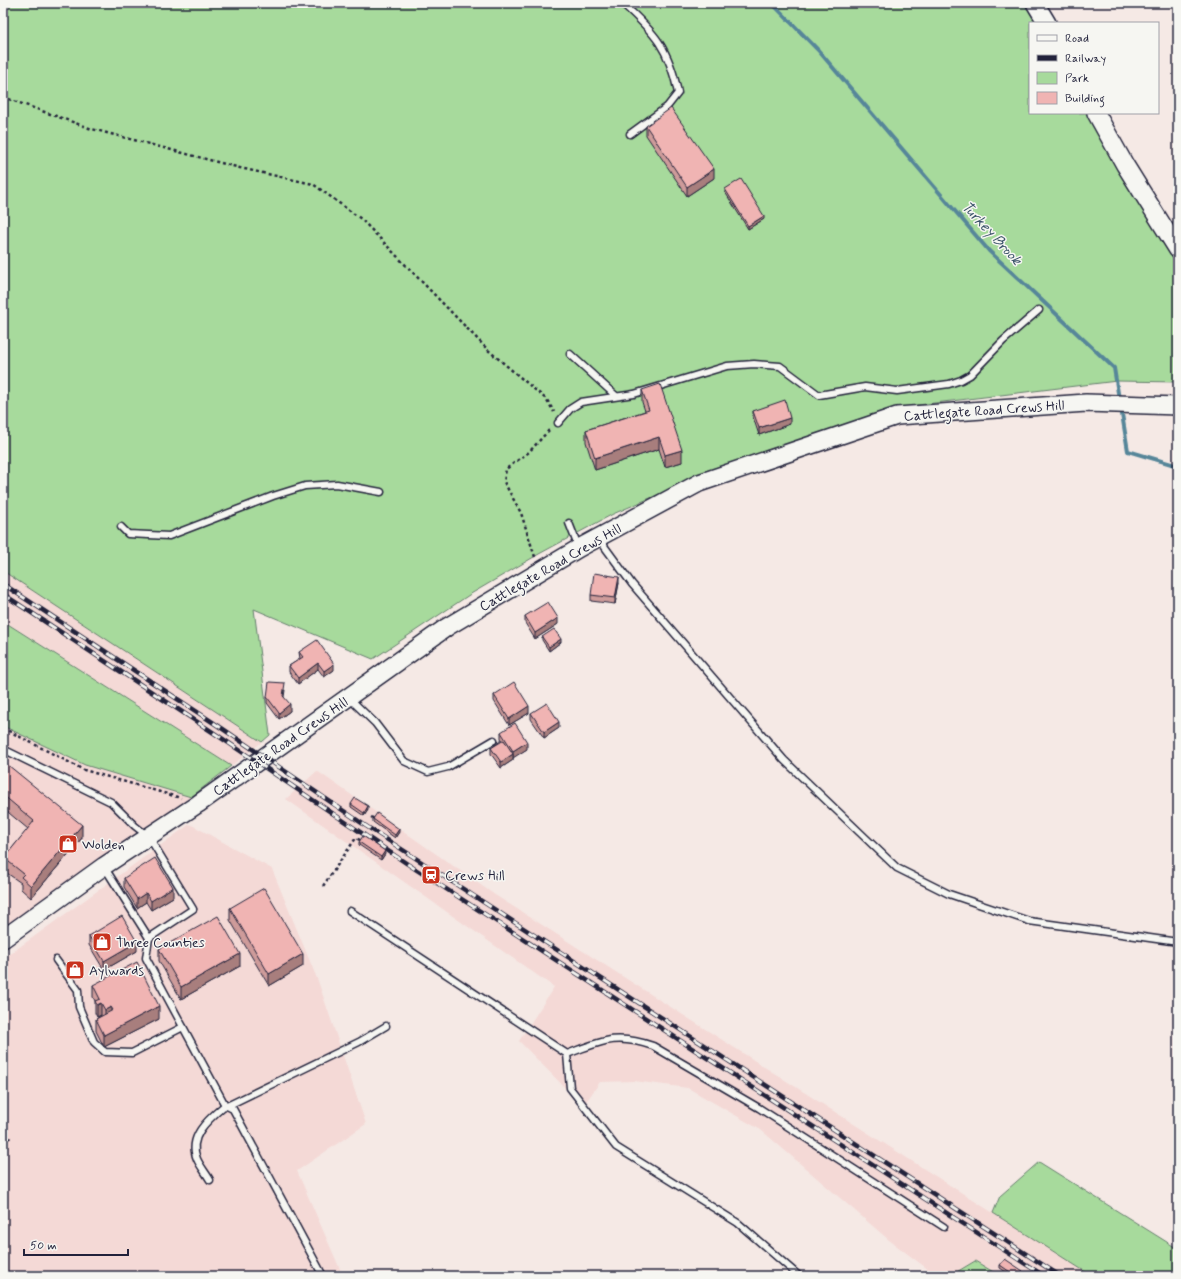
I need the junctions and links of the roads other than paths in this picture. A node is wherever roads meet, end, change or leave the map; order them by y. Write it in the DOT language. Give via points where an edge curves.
graph roads {
  1 [pos="622,3"];
  2 [pos="1036,3"];
  3 [pos="1046,22"];
  4 [pos="1097,114"];
  5 [pos="630,134"];
  6 [pos="1178,250"];
  7 [pos="1039,310"];
  8 [pos="570,354"];
  9 [pos="616,396"];
  10 [pos="1178,406"];
  11 [pos="558,423"];
  12 [pos="381,492"];
  13 [pos="569,523"];
  14 [pos="121,527"];
  15 [pos="598,538"];
  16 [pos="578,548"];
  17 [pos="348,697"];
  18 [pos="494,740"];
  19 [pos="3,749"];
  20 [pos="149,837"];
  21 [pos="104,866"];
  22 [pos="350,911"];
  23 [pos="149,938"];
  24 [pos="3,939"];
  25 [pos="1178,942"];
  26 [pos="56,960"];
  27 [pos="386,1026"];
  28 [pos="183,1027"];
  29 [pos="567,1054"];
  30 [pos="226,1105"];
  31 [pos="210,1180"];
  32 [pos="944,1228"];
  33 [pos="323,1276"];
  34 [pos="799,1276"];
  1 -- 5 [label="lane" via="657,38 672,64 678,93 667,107"];
  2 -- 3 [label="street"];
  4 -- 6 [label="street"];
  7 -- 9 [label="lane" via="970,375 949,384 897,391 865,387 819,395 780,366 754,364 727,366 634,394"];
  8 -- 9 [label="lane"];
  9 -- 11 [label="lane" via="581,402 570,409"];
  10 -- 15 [label="street, Cattlegate Road Crews Hill" via="1086,403 897,416 699,483"];
  12 -- 14 [label="lane" via="337,484 305,486 169,536 128,534"];
  13 -- 16 [label="lane"];
  15 -- 16 [label="street, Cattlegate Road Crews Hill"];
  15 -- 25 [label="lane" via="632,584 784,760 897,868 949,894 1029,921"];
  16 -- 17 [label="street, Cattlegate Road Crews Hill" via="447,627"];
  17 -- 18 [label="lane" via="375,723 404,762 428,772 448,767"];
  17 -- 20 [label="street, Cattlegate Road Crews Hill"];
  19 -- 20 [label="lane" via="111,802"];
  20 -- 21 [label="street, Cattlegate Road Crews Hill"];
  20 -- 23 [label="lane" via="193,909"];
  21 -- 23 [label="lane"];
  21 -- 24 [label="street, Cattlegate Road Crews Hill"];
  22 -- 29 [label="lane"];
  23 -- 28 [label="lane" via="146,958"];
  26 -- 28 [label="lane" via="78,990 79,1007 94,1042 105,1052 132,1053"];
  27 -- 30 [label="lane" via="359,1042"];
  28 -- 30 [label="lane"];
  29 -- 32 [label="lane" via="604,1040 618,1038 636,1040 653,1046 759,1108"];
  29 -- 34 [label="lane" via="570,1088 616,1147 738,1223"];
  30 -- 31 [label="lane" via="203,1126 193,1147"];
  30 -- 33 [label="lane" via="233,1109"];
}
